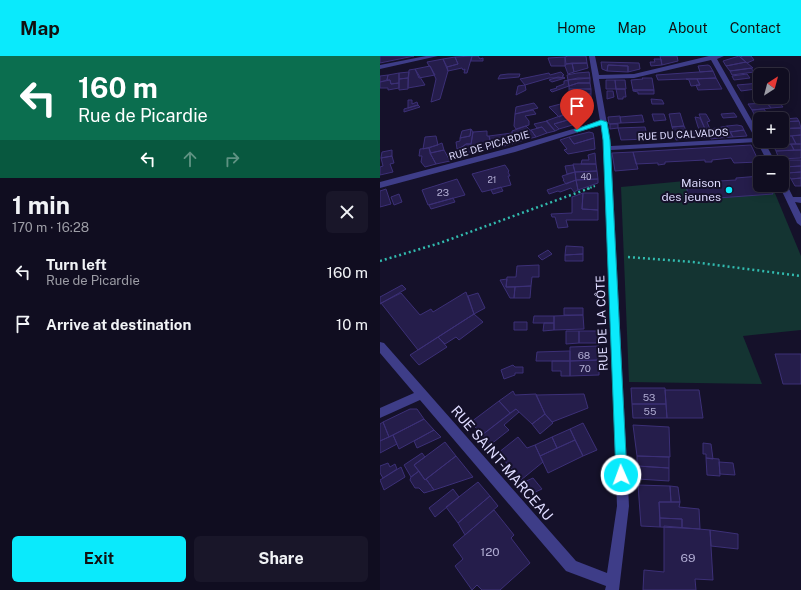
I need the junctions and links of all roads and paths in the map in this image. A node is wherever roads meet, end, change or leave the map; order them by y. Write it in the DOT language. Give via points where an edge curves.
graph roads {
  1 [pos="435,56"];
  2 [pos="592,56"];
  3 [pos="721,56"];
  4 [pos="713,57"];
  5 [pos="380,68"];
  6 [pos="596,77"];
  7 [pos="604,122"];
  8 [pos="753,128"];
  9 [pos="753,140"];
  10 [pos="607,148"];
  11 [pos="608,181"];
  12 [pos="380,184"];
  13 [pos="786,192"];
  14 [pos="790,200"];
  15 [pos="801,200"];
  16 [pos="801,223"];
  17 [pos="612,255"];
  18 [pos="380,261"];
  19 [pos="801,276"];
  20 [pos="380,346"];
  21 [pos="422,394"];
  22 [pos="380,413"];
  23 [pos="613,586"];
  1 -- 5 [label="street"];
  2 -- 6 [label="street, RUE DE LA CÔTE"];
  3 -- 4 [label="street"];
  4 -- 6 [label="street" via="634,76"];
  4 -- 8 [label="street"];
  6 -- 7 [label="street, RUE DE LA CÔTE"];
  7 -- 10 [label="street, RUE DE LA CÔTE"];
  7 -- 12 [label="street, RUE DE PICARDIE" via="512,150"];
  9 -- 10 [label="street, RUE DU CALVADOS"];
  10 -- 11 [label="street, RUE DE LA CÔTE"];
  11 -- 17 [label="street, RUE DE LA CÔTE"];
  11 -- 18 [label="path"];
  13 -- 14 [label="street"];
  14 -- 15 [label="street"];
  14 -- 16 [label="street"];
  17 -- 19 [label="path"];
  17 -- 23 [label="street, RUE DE LA CÔTE" via="622,506"];
  20 -- 21 [label="street, RUE SAINT-MARCEAU"];
  21 -- 22 [label="street"];
  21 -- 23 [label="street, RUE SAINT-MARCEAU" via="571,566"];
}
